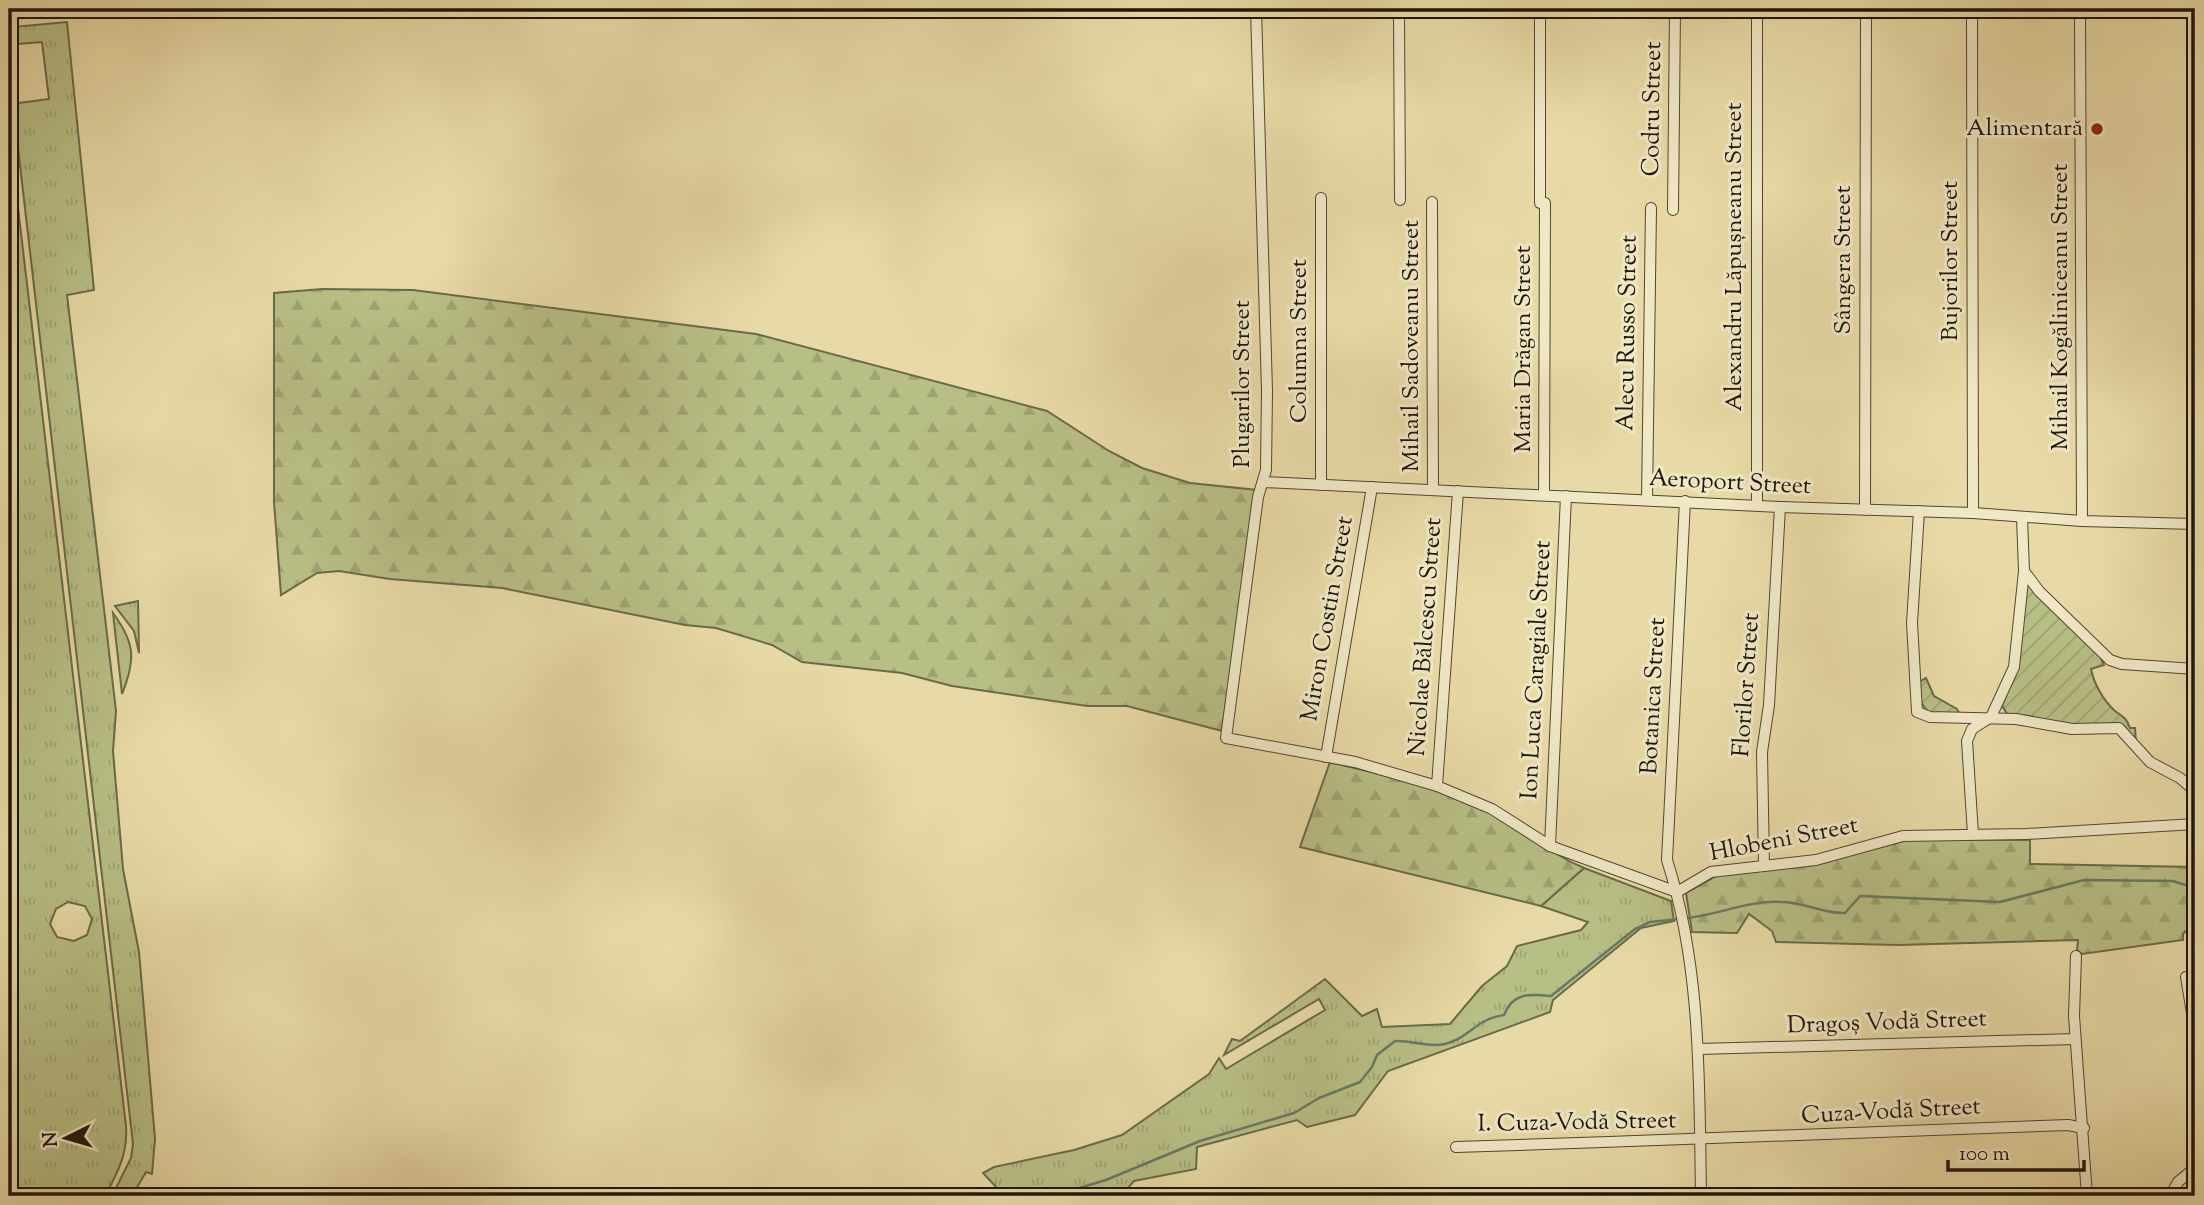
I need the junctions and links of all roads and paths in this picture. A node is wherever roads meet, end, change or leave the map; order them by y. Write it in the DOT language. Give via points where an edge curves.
graph roads {
  1 [pos="1256,9"];
  2 [pos="1399,9"];
  3 [pos="1540,9"];
  4 [pos="1675,9"];
  5 [pos="1757,9"];
  6 [pos="1866,9"];
  7 [pos="1972,9"];
  8 [pos="2080,9"];
  9 [pos="1321,198"];
  10 [pos="1400,200"];
  11 [pos="1432,202"];
  12 [pos="1651,208"];
  13 [pos="1673,210"];
  14 [pos="1263,481"];
  15 [pos="1321,485"];
  16 [pos="1372,487"];
  17 [pos="1433,490"];
  18 [pos="1458,491"];
  19 [pos="1544,494"];
  20 [pos="1566,496"];
  21 [pos="1647,500"];
  22 [pos="1685,501"];
  23 [pos="1757,505"];
  24 [pos="1780,507"];
  25 [pos="1865,510"];
  26 [pos="1919,511"];
  27 [pos="1972,513"];
  28 [pos="2022,517"];
  29 [pos="2082,521"];
  30 [pos="2195,524"];
  31 [pos="2024,571"];
  32 [pos="2195,669"];
  33 [pos="1991,717"];
  34 [pos="1326,757"];
  35 [pos="1437,786"];
  36 [pos="2195,790"];
  37 [pos="2195,824"];
  38 [pos="1973,834"];
  39 [pos="1550,846"];
  40 [pos="1764,866"];
  41 [pos="1677,892"];
  42 [pos="2076,956"];
  43 [pos="2186,977"];
  44 [pos="2195,1031"];
  45 [pos="2075,1040"];
  46 [pos="1699,1049"];
  47 [pos="2084,1128"];
  48 [pos="1700,1141"];
  49 [pos="1456,1147"];
  50 [pos="2195,1168"];
  51 [pos="1700,1196"];
  52 [pos="2087,1196"];
  53 [pos="2170,1196"];
  1 -- 14 [label="street, Plugarilor Street" via="1267,379"];
  2 -- 10 [label="street"];
  3 -- 19 [label="street, Maria Drăgan Street"];
  4 -- 13 [label="street, Codru Street"];
  5 -- 23 [label="street, Alexandru Lăpușneanu Street"];
  6 -- 25 [label="street, Sângera Street"];
  7 -- 27 [label="street, Bujorilor Street"];
  8 -- 29 [label="street, Mihail Kogăliniceanu Street"];
  9 -- 15 [label="street, Columna Street"];
  11 -- 17 [label="street, Mihail Sadoveanu Street"];
  12 -- 21 [label="street, Alecu Russo Street"];
  14 -- 15 [label="street, Aeroport Street"];
  14 -- 34 [label="street, Plugarilor Street" via="1226,737"];
  15 -- 16 [label="street, Aeroport Street"];
  16 -- 17 [label="street, Aeroport Street"];
  16 -- 34 [label="street, Miron Costin Street"];
  17 -- 18 [label="street, Aeroport Street"];
  18 -- 19 [label="street, Aeroport Street"];
  18 -- 35 [label="street, Nicolae Bălcescu Street"];
  19 -- 20 [label="street, Aeroport Street"];
  20 -- 21 [label="street, Aeroport Street"];
  20 -- 39 [label="street, Ion Luca Caragiale Street"];
  21 -- 22 [label="street, Aeroport Street"];
  22 -- 23 [label="street, Aeroport Street"];
  22 -- 41 [label="street, Botanica Street" via="1667,860"];
  23 -- 24 [label="street, Aeroport Street"];
  24 -- 25 [label="street, Aeroport Street"];
  24 -- 40 [label="street, Florilor Street" via="1769,705 1762,752"];
  25 -- 26 [label="street, Aeroport Street"];
  26 -- 27 [label="street, Aeroport Street"];
  26 -- 33 [label="street" via="1912,623 1917,712 1940,718"];
  27 -- 28 [label="street, Aeroport Street"];
  28 -- 29 [label="street, Aeroport Street"];
  28 -- 31 [label="street"];
  29 -- 30 [label="street, Aeroport Street"];
  31 -- 32 [label="street" via="2110,660"];
  31 -- 33 [label="street" via="2014,667"];
  33 -- 36 [label="street" via="2072,729 2119,728 2150,762"];
  33 -- 38 [label="street" via="1972,729 1967,741"];
  34 -- 35 [label="street"];
  35 -- 39 [label="street" via="1492,809"];
  37 -- 38 [label="street, Hlobeni Street"];
  38 -- 40 [label="street, Hlobeni Street" via="1903,836 1816,860"];
  39 -- 41 [label="street"];
  40 -- 41 [label="street, Hlobeni Street" via="1711,872"];
  41 -- 46 [label="street, Botanica Street" via="1684,913"];
  42 -- 45 [label="street"];
  43 -- 44 [label="street"];
  45 -- 46 [label="street, Dragoș Vodă Street"];
  45 -- 47 [label="street"];
  46 -- 48 [label="street, Botanica Street"];
  47 -- 48 [label="street, Cuza-Vodă Street" via="2068,1125"];
  47 -- 52 [label="street"];
  48 -- 49 [label="street, I. Cuza-Vodă Street"];
  48 -- 51 [label="street, Botanica Street"];
  50 -- 53 [label="street"];
}
